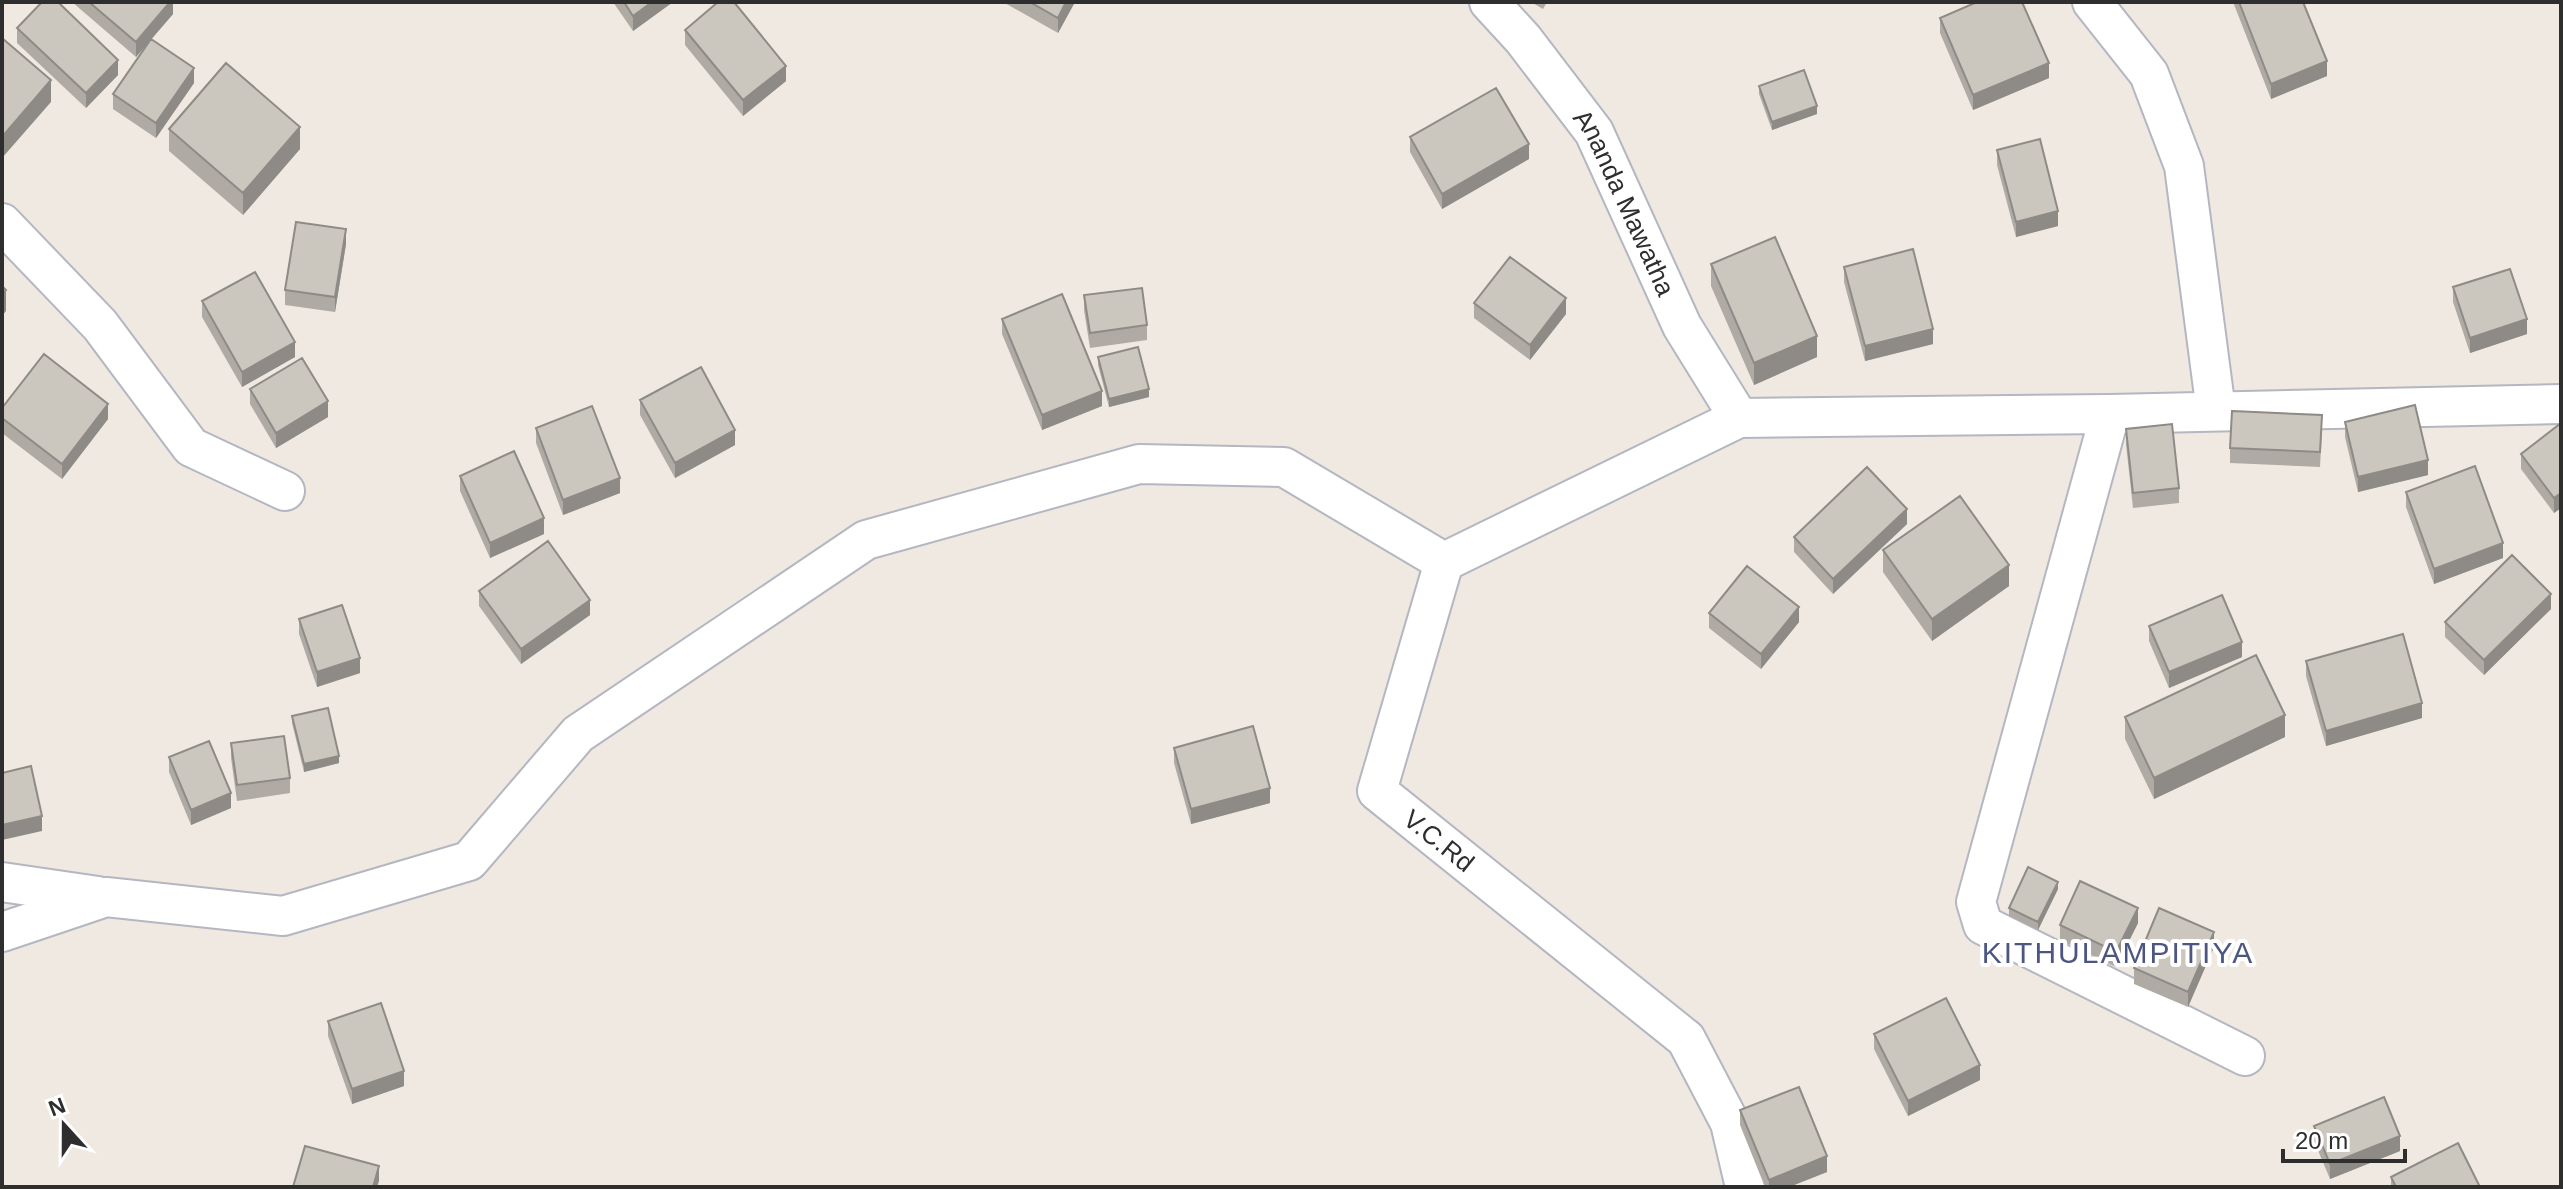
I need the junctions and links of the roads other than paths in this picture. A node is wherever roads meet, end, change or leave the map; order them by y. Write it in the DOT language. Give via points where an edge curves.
graph roads {
  1 [pos="1489,2"];
  2 [pos="2092,2"];
  3 [pos="2,223"];
  4 [pos="2561,404"];
  5 [pos="2216,411"];
  6 [pos="2110,414"];
  7 [pos="1739,418"];
  8 [pos="285,491"];
  9 [pos="1444,562"];
  10 [pos="2,882"];
  11 [pos="106,897"];
  12 [pos="2,932"];
  13 [pos="2245,1056"];
  14 [pos="1745,1187"];
  1 -- 7 [label="street, Ananda Mawatha" via="1594,132 1682,326"];
  2 -- 5 [label="street" via="2149,74 2184,166"];
  3 -- 8 [label="street" via="100,325 191,447"];
  4 -- 5 [label="street"];
  5 -- 6 [label="street"];
  6 -- 7 [label="street"];
  6 -- 13 [label="street" via="1976,902 1983,925"];
  7 -- 9 [label="street"];
  9 -- 11 [label="street" via="1284,467 1139,464 866,540 578,734 469,861 283,916"];
  9 -- 14 [label="street, V.C.Rd" via="1377,791 1686,1039 1730,1123"];
  10 -- 11 [label="street"];
  11 -- 12 [label="street"];
}
